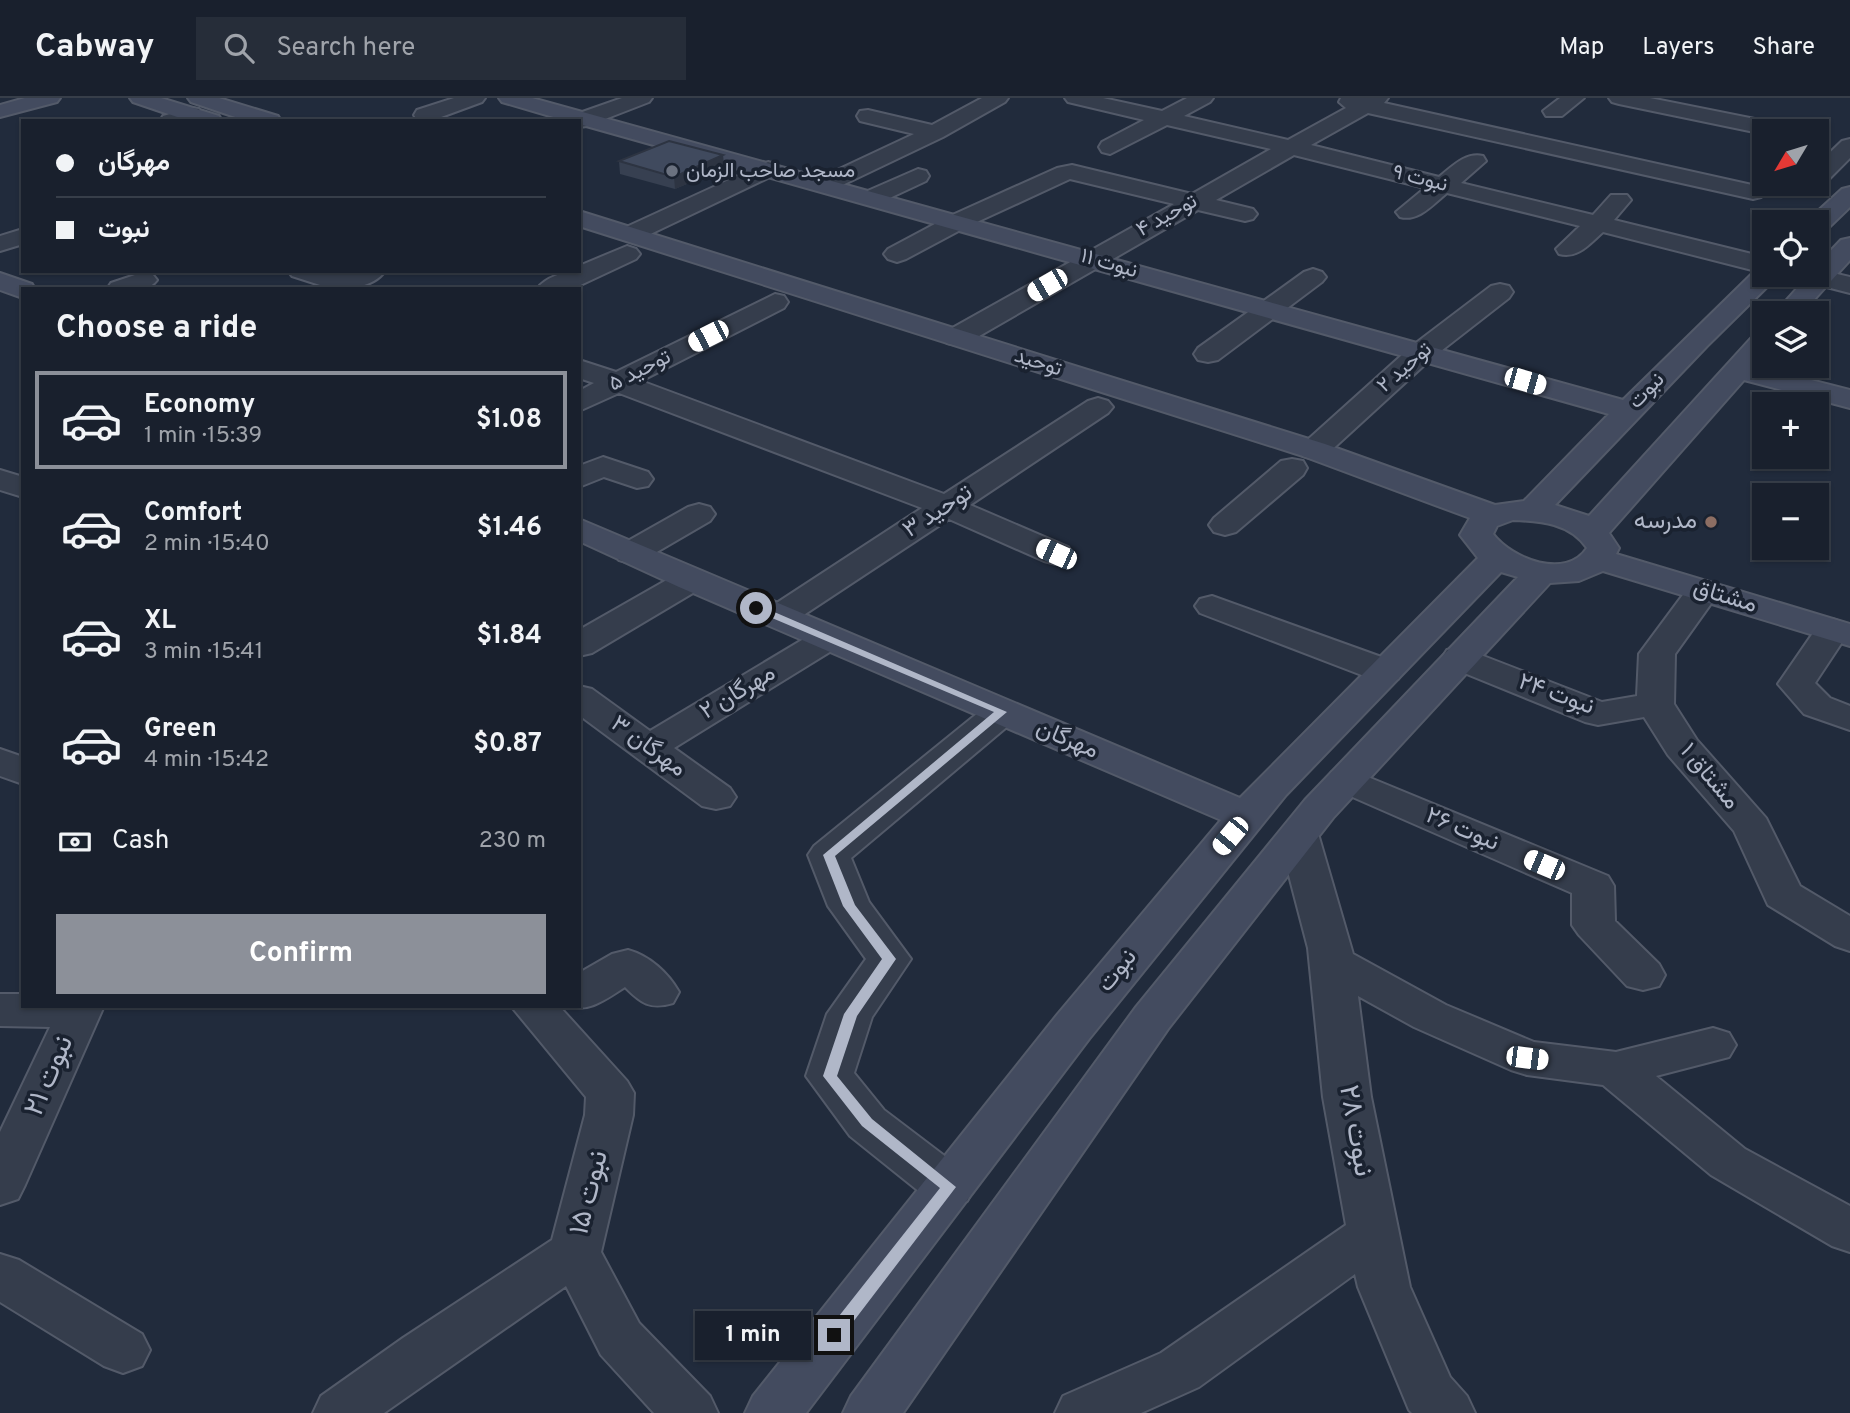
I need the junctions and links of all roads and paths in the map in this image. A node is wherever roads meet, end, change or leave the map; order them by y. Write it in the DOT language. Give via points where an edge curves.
graph roads {
  1 [pos="50,98"];
  2 [pos="140,98"];
  3 [pos="475,98"];
  4 [pos="509,98"];
  5 [pos="642,98"];
  6 [pos="998,98"];
  7 [pos="1075,98"];
  8 [pos="1203,98"];
  9 [pos="1330,98"];
  10 [pos="1573,98"];
  11 [pos="1619,98"];
  12 [pos="1745,100"];
  13 [pos="1372,102"];
  14 [pos="0,111"];
  15 [pos="1554,111"];
  16 [pos="192,113"];
  17 [pos="425,115"];
  18 [pos="868,116"];
  19 [pos="1163,118"];
  20 [pos="250,119"];
  21 [pos="579,119"];
  22 [pos="582,120"];
  23 [pos="1723,120"];
  24 [pos="1752,126"];
  25 [pos="935,132"];
  26 [pos="1703,135"];
  27 [pos="1843,144"];
  28 [pos="1290,147"];
  29 [pos="1110,148"];
  30 [pos="1475,161"];
  31 [pos="1829,163"];
  32 [pos="768,169"];
  33 [pos="918,176"];
  34 [pos="824,185"];
  35 [pos="1443,185"];
  36 [pos="1752,192"];
  37 [pos="1850,194"];
  38 [pos="870,198"];
  39 [pos="1619,200"];
  40 [pos="1195,201"];
  41 [pos="1408,212"];
  42 [pos="1829,214"];
  43 [pos="1245,215"];
  44 [pos="581,219"];
  45 [pos="957,222"];
  46 [pos="1598,224"];
  47 [pos="21,237"];
  48 [pos="581,239"];
  49 [pos="0,244"];
  50 [pos="629,244"];
  51 [pos="1850,245"];
  52 [pos="1568,249"];
  53 [pos="897,254"];
  54 [pos="1092,259"];
  55 [pos="1752,262"];
  56 [pos="1829,263"];
  57 [pos="581,271"];
  58 [pos="306,273"];
  59 [pos="367,273"];
  60 [pos="578,273"];
  61 [pos="1313,277"];
  62 [pos="1829,280"];
  63 [pos="0,281"];
  64 [pos="1850,285"];
  65 [pos="337,286"];
  66 [pos="554,287"];
  67 [pos="1753,287"];
  68 [pos="21,289"];
  69 [pos="1500,292"];
  70 [pos="839,301"];
  71 [pos="775,302"];
  72 [pos="1268,309"];
  73 [pos="812,314"];
  74 [pos="957,337"];
  75 [pos="1422,352"];
  76 [pos="1208,354"];
  77 [pos="1752,354"];
  78 [pos="581,369"];
  79 [pos="1738,370"];
  80 [pos="619,382"];
  81 [pos="1850,399"];
  82 [pos="581,401"];
  83 [pos="1098,407"];
  84 [pos="1628,410"];
  85 [pos="1303,459"];
  86 [pos="581,477"];
  87 [pos="637,479"];
  88 [pos="0,480"];
  89 [pos="21,487"];
  90 [pos="946,506"];
  91 [pos="1532,511"];
  92 [pos="699,514"];
  93 [pos="1225,525"];
  94 [pos="581,531"];
  95 [pos="1596,546"];
  96 [pos="631,553"];
  97 [pos="1056,554"];
  98 [pos="1501,558"];
  99 [pos="691,580"];
  100 [pos="1703,591"];
  101 [pos="1212,606"];
  102 [pos="778,617"];
  103 [pos="1841,633"];
  104 [pos="829,638"];
  105 [pos="581,644"];
  106 [pos="1460,658"];
  107 [pos="1385,671"];
  108 [pos="581,698"];
  109 [pos="1655,704"];
  110 [pos="1002,712"];
  111 [pos="1850,719"];
  112 [pos="648,748"];
  113 [pos="0,761"];
  114 [pos="21,771"];
  115 [pos="1346,780"];
  116 [pos="716,797"];
  117 [pos="1247,816"];
  118 [pos="1299,837"];
  119 [pos="1850,936"];
  120 [pos="1332,962"];
  121 [pos="1643,975"];
  122 [pos="581,990"];
  123 [pos="656,992"];
  124 [pos="555,1008"];
  125 [pos="80,1009"];
  126 [pos="0,1010"];
  127 [pos="1713,1045"];
  128 [pos="1616,1069"];
  129 [pos="0,1185"];
  130 [pos="949,1187"];
  131 [pos="1850,1231"];
  132 [pos="1374,1233"];
  133 [pos="575,1252"];
  134 [pos="0,1275"];
  135 [pos="123,1350"];
  136 [pos="341,1413"];
  137 [pos="690,1413"];
  138 [pos="773,1413"];
  139 [pos="871,1413"];
  140 [pos="1083,1413"];
  141 [pos="1447,1413"];
  1 -- 14 [label="street"];
  2 -- 16 [label="street"];
  3 -- 17 [label="street"];
  4 -- 21 [label="street, نبوت ۱۱"];
  5 -- 22 [label="street"];
  6 -- 25 [label="street"];
  7 -- 19 [label="street, نبوت ۹"];
  8 -- 19 [label="street"];
  9 -- 13 [label="street"];
  10 -- 15 [label="street"];
  11 -- 23 [label="street"];
  12 -- 23 [label="street"];
  13 -- 28 [label="street, توحید ۴"];
  13 -- 36 [label="street"];
  16 -- 20 [label="street"];
  18 -- 25 [label="street"];
  19 -- 28 [label="street, نبوت ۹"];
  19 -- 29 [label="street"];
  22 -- 32 [label="street, نبوت ۱۱"];
  23 -- 24 [label="street"];
  23 -- 26 [label="street"];
  25 -- 34 [label="street"];
  27 -- 31 [label="street"];
  28 -- 35 [label="street, نبوت ۹"];
  28 -- 40 [label="street, توحید ۴"];
  30 -- 35 [label="street"];
  32 -- 34 [label="street, نبوت ۱۱"];
  32 -- 50 [label="street"];
  33 -- 38 [label="street"];
  34 -- 38 [label="street, نبوت ۱۱"];
  35 -- 41 [label="street"];
  35 -- 46 [label="street, نبوت ۹"];
  37 -- 42 [label="street"];
  38 -- 45 [label="street, نبوت ۱۱"];
  39 -- 46 [label="street"];
  40 -- 43 [label="street"];
  40 -- 45 [label="street" via="1072,172 1058,174"];
  40 -- 54 [label="street, توحید ۴"];
  44 -- 50 [label="street, توحید"];
  45 -- 53 [label="street"];
  45 -- 54 [label="street, نبوت ۱۱"];
  46 -- 52 [label="street"];
  46 -- 55 [label="street, نبوت ۹"];
  47 -- 49 [label="street"];
  48 -- 50 [label="street, توحید"];
  50 -- 57 [label="street"];
  50 -- 70 [label="street, توحید"];
  50 -- 71 [label="street, توحید"];
  51 -- 56 [label="street"];
  54 -- 72 [label="street, نبوت ۱۱"];
  54 -- 74 [label="street, توحید ۴"];
  58 -- 65 [label="street"];
  59 -- 65 [label="street"];
  60 -- 66 [label="street"];
  61 -- 72 [label="street"];
  62 -- 64 [label="street"];
  63 -- 68 [label="street"];
  67 -- 84 [label="street, نبوت"];
  69 -- 75 [label="street, توحید ۲"];
  70 -- 73 [label="street"];
  70 -- 74 [label="street, توحید"];
  71 -- 73 [label="street, توحید"];
  71 -- 80 [label="street, توحید ۵"];
  72 -- 75 [label="street, نبوت ۱۱"];
  72 -- 76 [label="street"];
  73 -- 83 [label="street, توحید"];
  74 -- 85 [label="street, توحید"];
  75 -- 84 [label="street, نبوت ۱۱"];
  75 -- 85 [label="street, توحید ۲"];
  77 -- 79 [label="street"];
  78 -- 80 [label="street"];
  79 -- 81 [label="street"];
  79 -- 95 [label="street"];
  80 -- 82 [label="street, توحید ۵"];
  80 -- 90 [label="street"];
  83 -- 85 [label="street, توحید"];
  83 -- 90 [label="street, توحید ۳"];
  84 -- 91 [label="street, نبوت"];
  85 -- 93 [label="street, توحید ۲"];
  85 -- 98 [label="street, توحید"];
  86 -- 87 [label="street" via="603,466"];
  88 -- 89 [label="street"];
  90 -- 97 [label="street"];
  90 -- 102 [label="street, توحید ۳"];
  91 -- 95 [label="street, مشتاق" via="1582,524"];
  91 -- 98 [label="street, مشتاق" via="1513,510"];
  92 -- 96 [label="street"];
  94 -- 96 [label="street, مهرگان"];
  95 -- 98 [label="street" via="1587,568 1577,570"];
  95 -- 100 [label="street, مشتاق"];
  96 -- 99 [label="street, مهرگان"];
  98 -- 106 [label="street"];
  98 -- 107 [label="street, نبوت"];
  99 -- 102 [label="street, مهرگان"];
  99 -- 105 [label="street"];
  100 -- 103 [label="street, مشتاق"];
  100 -- 109 [label="street" via="1657,654"];
  101 -- 107 [label="street"];
  102 -- 104 [label="street, مهرگان"];
  103 -- 111 [label="street" via="1796,684 1817,706"];
  104 -- 110 [label="street, مهرگان"];
  104 -- 112 [label="street, مهرگان ۲"];
  106 -- 109 [label="street, نبوت ۲۴" via="1598,714"];
  106 -- 115 [label="street"];
  107 -- 117 [label="street, نبوت"];
  108 -- 112 [label="street, مهرگان ۳"];
  109 -- 119 [label="street, مشتاق ۱" via="1682,747 1752,827 1783,895"];
  110 -- 117 [label="street, مهرگان"];
  110 -- 130 [label="street" via="829,855 849,906 889,959 850,1014 830,1076 867,1123"];
  112 -- 116 [label="street, مهرگان ۳"];
  113 -- 114 [label="street"];
  115 -- 118 [label="street"];
  115 -- 121 [label="street, نبوت ۲۶" via="1593,886 1594,925"];
  117 -- 130 [label="street, نبوت" via="1081,1017"];
  118 -- 120 [label="street, نبوت ۲۸"];
  118 -- 139 [label="street" via="1152,1018"];
  120 -- 128 [label="street" via="1430,1016 1527,1058"];
  120 -- 132 [label="street, نبوت ۲۸" via="1347,1097"];
  122 -- 123 [label="street" via="628,965"];
  124 -- 133 [label="street, نبوت ۱۵" via="610,1093 609,1115"];
  125 -- 126 [label="street"];
  125 -- 129 [label="street, نبوت ۲۱"];
  127 -- 128 [label="street"];
  128 -- 131 [label="street" via="1728,1162"];
  130 -- 138 [label="street, نبوت"];
  132 -- 140 [label="street" via="1181,1370"];
  132 -- 141 [label="street, نبوت ۲۸" via="1384,1287 1429,1393"];
  133 -- 136 [label="street"];
  133 -- 137 [label="street, نبوت ۱۵" via="620,1339"];
  134 -- 135 [label="street"];
}
